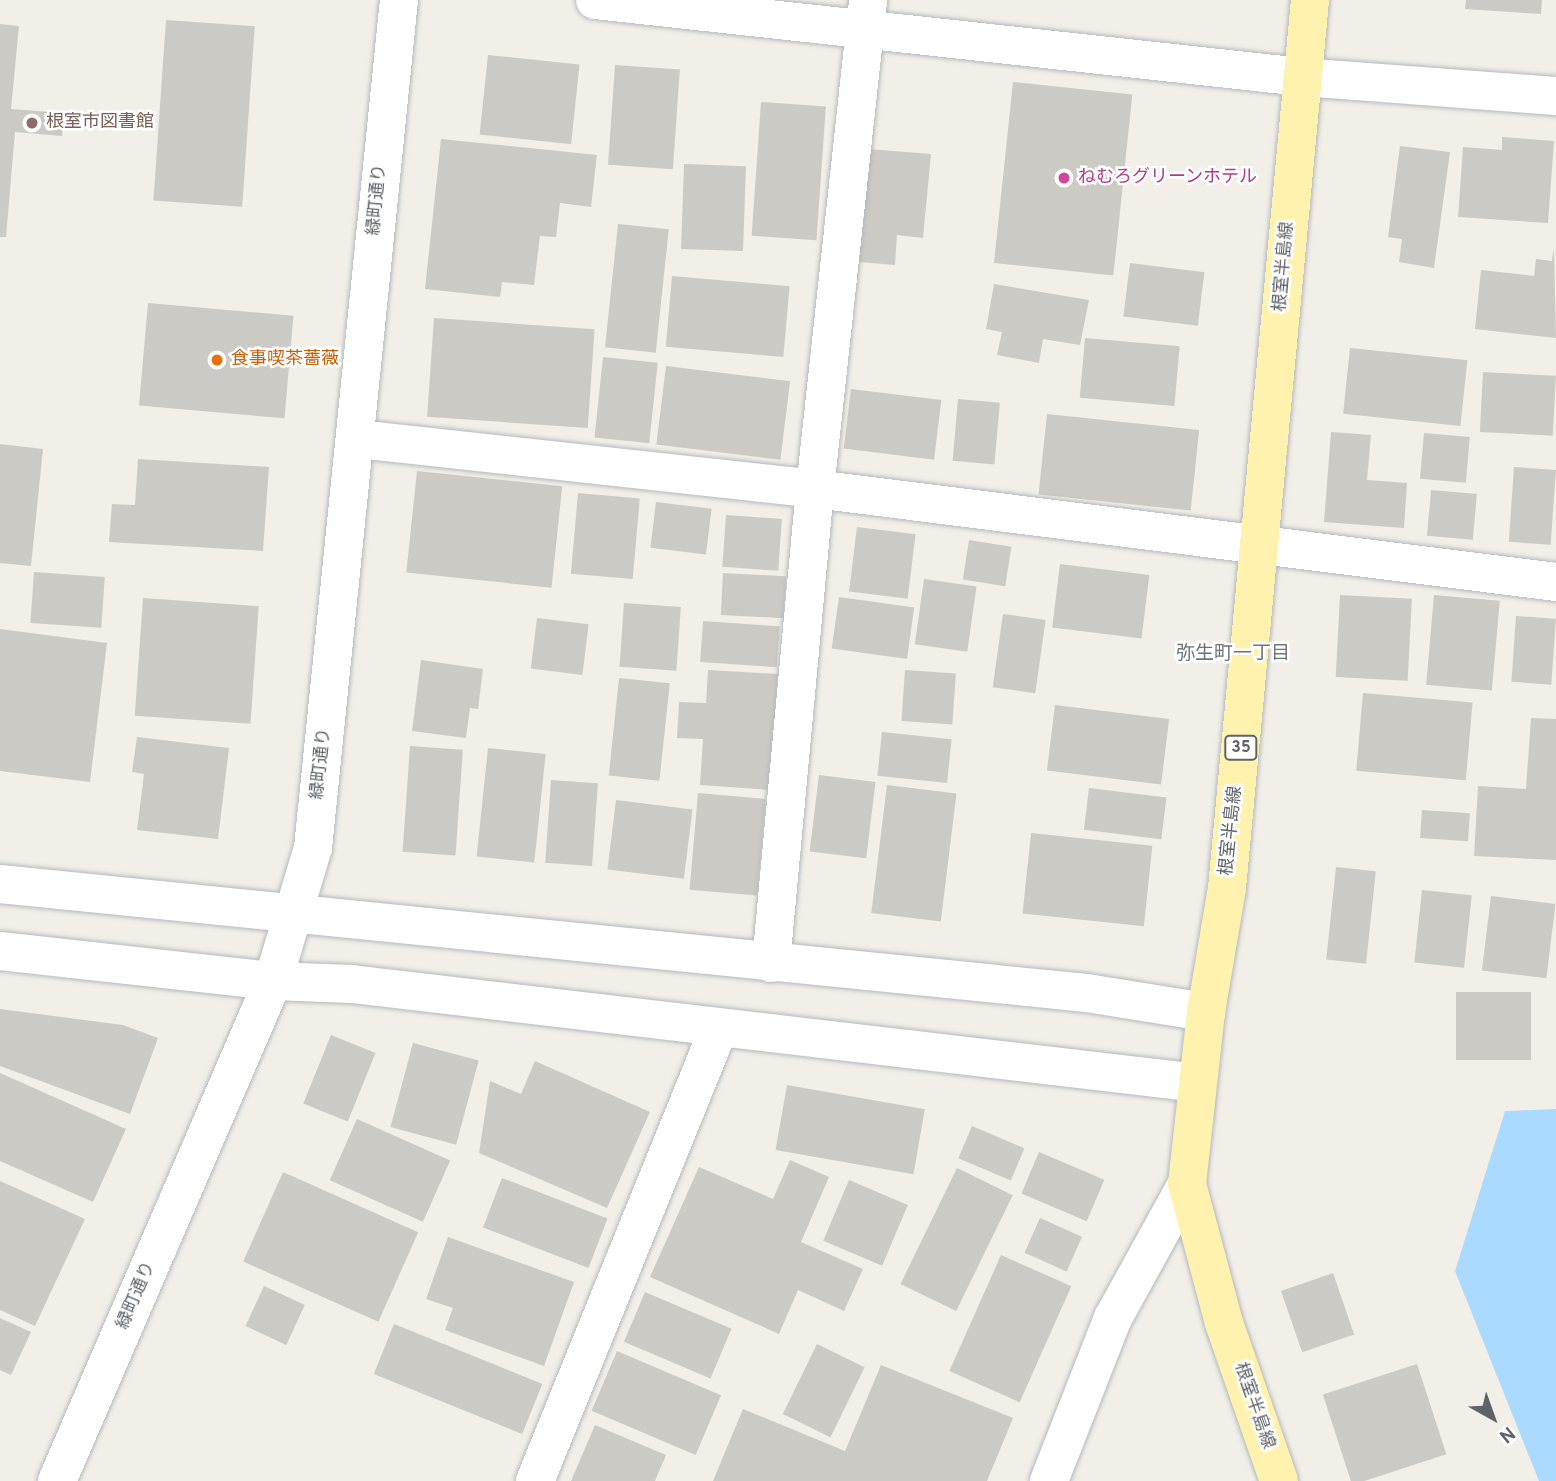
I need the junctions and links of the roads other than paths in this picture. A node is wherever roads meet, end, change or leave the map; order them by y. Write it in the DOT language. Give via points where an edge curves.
graph roads {
  1 [pos="399,0"];
  2 [pos="595,0"];
  3 [pos="1310,0"];
  4 [pos="867,15"];
  5 [pos="1302,77"];
  6 [pos="1556,96"];
  7 [pos="357,439"];
  8 [pos="815,489"];
  9 [pos="1260,545"];
  10 [pos="1556,582"];
  11 [pos="0,884"];
  12 [pos="296,915"];
  13 [pos="0,951"];
  14 [pos="771,963"];
  15 [pos="273,981"];
  16 [pos="1206,1012"];
  17 [pos="719,1028"];
  18 [pos="1197,1083"];
  19 [pos="1186,1184"];
  20 [pos="57,1481"];
  21 [pos="535,1481"];
  22 [pos="1049,1481"];
  23 [pos="1279,1481"];
  1 -- 7 [label="street, 緑町通り"];
  2 -- 4 [label="street"];
  3 -- 5 [label="main road, 根室半島線 / 35"];
  4 -- 5 [label="street"];
  4 -- 8 [label="street"];
  5 -- 6 [label="street"];
  5 -- 9 [label="main road, 根室半島線 / 35"];
  7 -- 8 [label="street"];
  7 -- 12 [label="street, 緑町通り" via="313,848"];
  8 -- 9 [label="street"];
  8 -- 14 [label="street"];
  9 -- 10 [label="street"];
  9 -- 16 [label="main road, 根室半島線 / 35" via="1227,888"];
  11 -- 12 [label="street"];
  12 -- 14 [label="street"];
  12 -- 15 [label="street, 緑町通り"];
  13 -- 15 [label="street"];
  14 -- 16 [label="street" via="1087,993"];
  15 -- 17 [label="street" via="352,985"];
  15 -- 20 [label="street, 緑町通り"];
  16 -- 18 [label="main road, 根室半島線 / 35"];
  17 -- 18 [label="street"];
  17 -- 21 [label="street"];
  18 -- 19 [label="main road, 根室半島線 / 35"];
  19 -- 22 [label="street" via="1113,1318"];
  19 -- 23 [label="main road, 根室半島線 / 35" via="1224,1323"];
}
